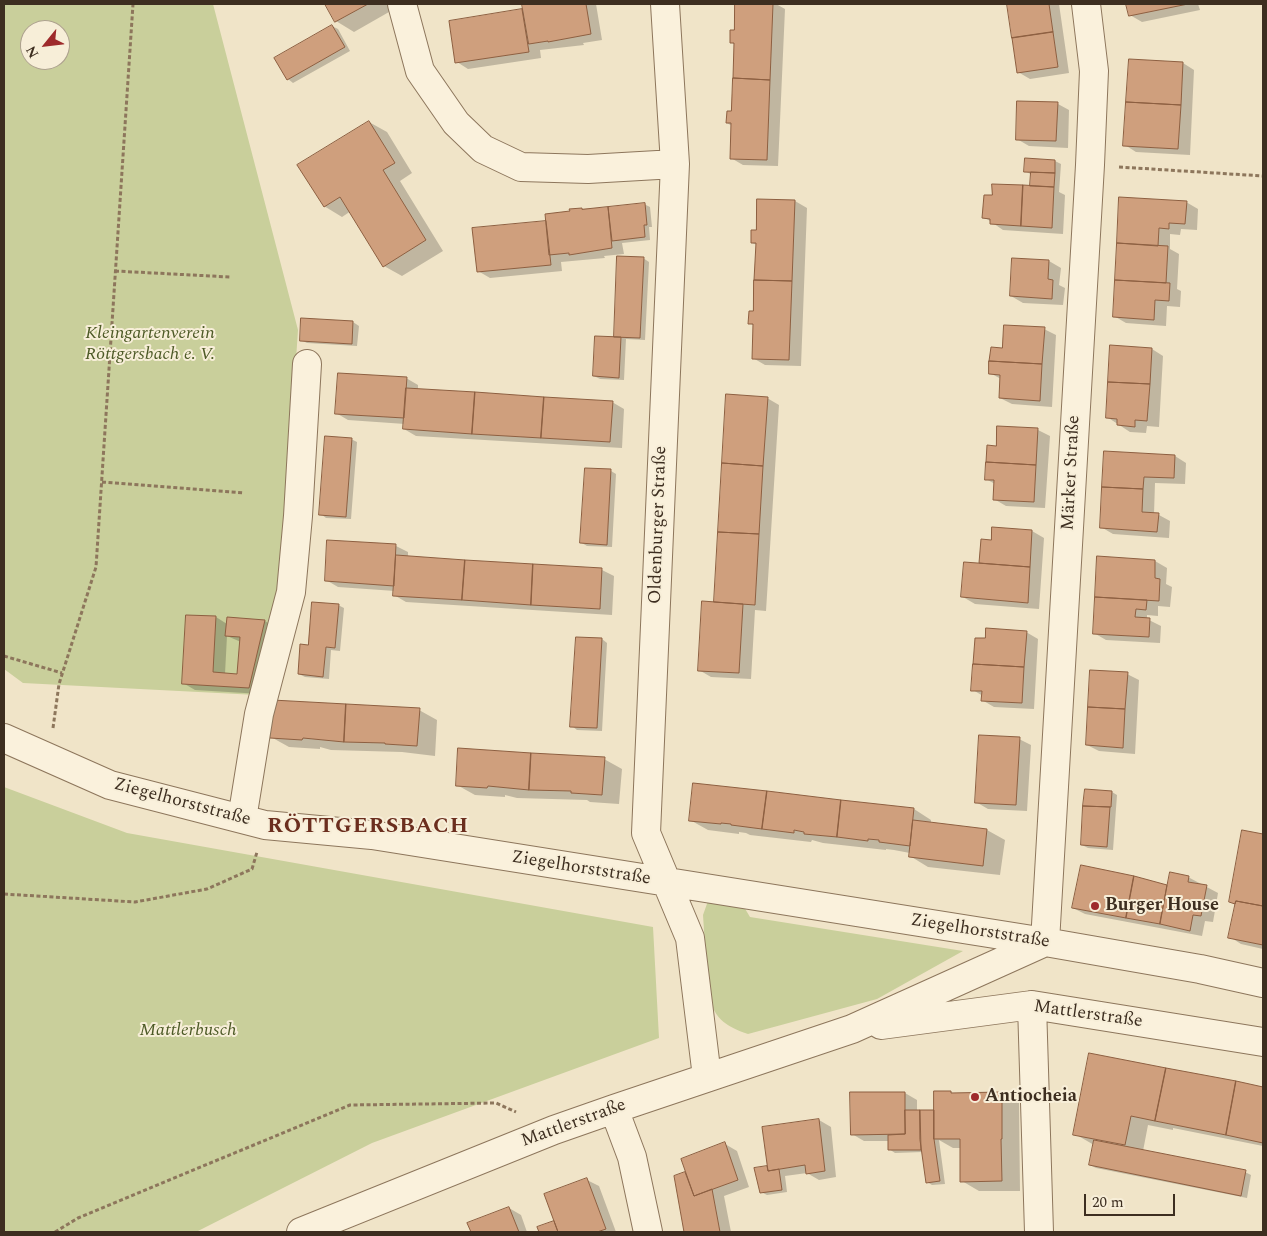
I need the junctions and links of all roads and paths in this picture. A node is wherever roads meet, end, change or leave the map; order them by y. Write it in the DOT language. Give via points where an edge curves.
graph roads {
  1 [pos="133,4"];
  2 [pos="402,4"];
  3 [pos="665,4"];
  4 [pos="1086,4"];
  5 [pos="674,164"];
  6 [pos="1090,165"];
  7 [pos="1263,176"];
  8 [pos="116,271"];
  9 [pos="230,277"];
  10 [pos="307,364"];
  11 [pos="102,482"];
  12 [pos="244,493"];
  13 [pos="4,656"];
  14 [pos="62,673"];
  15 [pos="4,738"];
  16 [pos="49,758"];
  17 [pos="253,822"];
  18 [pos="666,882"];
  19 [pos="4,894"];
  20 [pos="1044,942"];
  21 [pos="1263,983"];
  22 [pos="1032,1005"];
  23 [pos="852,1029"];
  24 [pos="1263,1042"];
  25 [pos="707,1077"];
  26 [pos="614,1109"];
  27 [pos="554,1130"];
  28 [pos="55,1232"];
  29 [pos="301,1232"];
  30 [pos="648,1232"];
  31 [pos="1039,1232"];
  1 -- 8 [label="path"];
  2 -- 5 [label="street" via="420,71 456,123 484,149 521,167 588,169"];
  3 -- 5 [label="street, Oldenburger Straße"];
  4 -- 6 [label="street, Märker Straße" via="1094,71"];
  5 -- 18 [label="street, Oldenburger Straße" via="646,833"];
  6 -- 7 [label="path"];
  6 -- 20 [label="street, Märker Straße"];
  8 -- 9 [label="path"];
  8 -- 11 [label="path"];
  10 -- 17 [label="street" via="291,592 259,714"];
  11 -- 12 [label="path"];
  11 -- 14 [label="path" via="96,567"];
  13 -- 14 [label="path"];
  14 -- 16 [label="path"];
  15 -- 16 [label="street, Ziegelhorststraße"];
  16 -- 17 [label="street, Ziegelhorststraße" via="110,785"];
  17 -- 18 [label="street, Ziegelhorststraße" via="372,835"];
  17 -- 19 [label="path" via="252,869 207,889 135,902"];
  18 -- 20 [label="street, Ziegelhorststraße"];
  18 -- 25 [label="street, Ziegelhorststraße" via="690,938"];
  20 -- 21 [label="street, Ziegelhorststraße"];
  20 -- 23 [label="street, Mattlerstraße"];
  22 -- 23 [label="street, Mattlerstraße"];
  22 -- 24 [label="street, Mattlerstraße"];
  22 -- 31 [label="street"];
  23 -- 25 [label="street, Mattlerstraße"];
  25 -- 26 [label="street, Mattlerstraße"];
  26 -- 27 [label="street, Mattlerstraße"];
  26 -- 30 [label="street" via="632,1157"];
  27 -- 28 [label="path" via="496,1103 350,1105 78,1218"];
  27 -- 29 [label="street, Mattlerstraße"];
}
